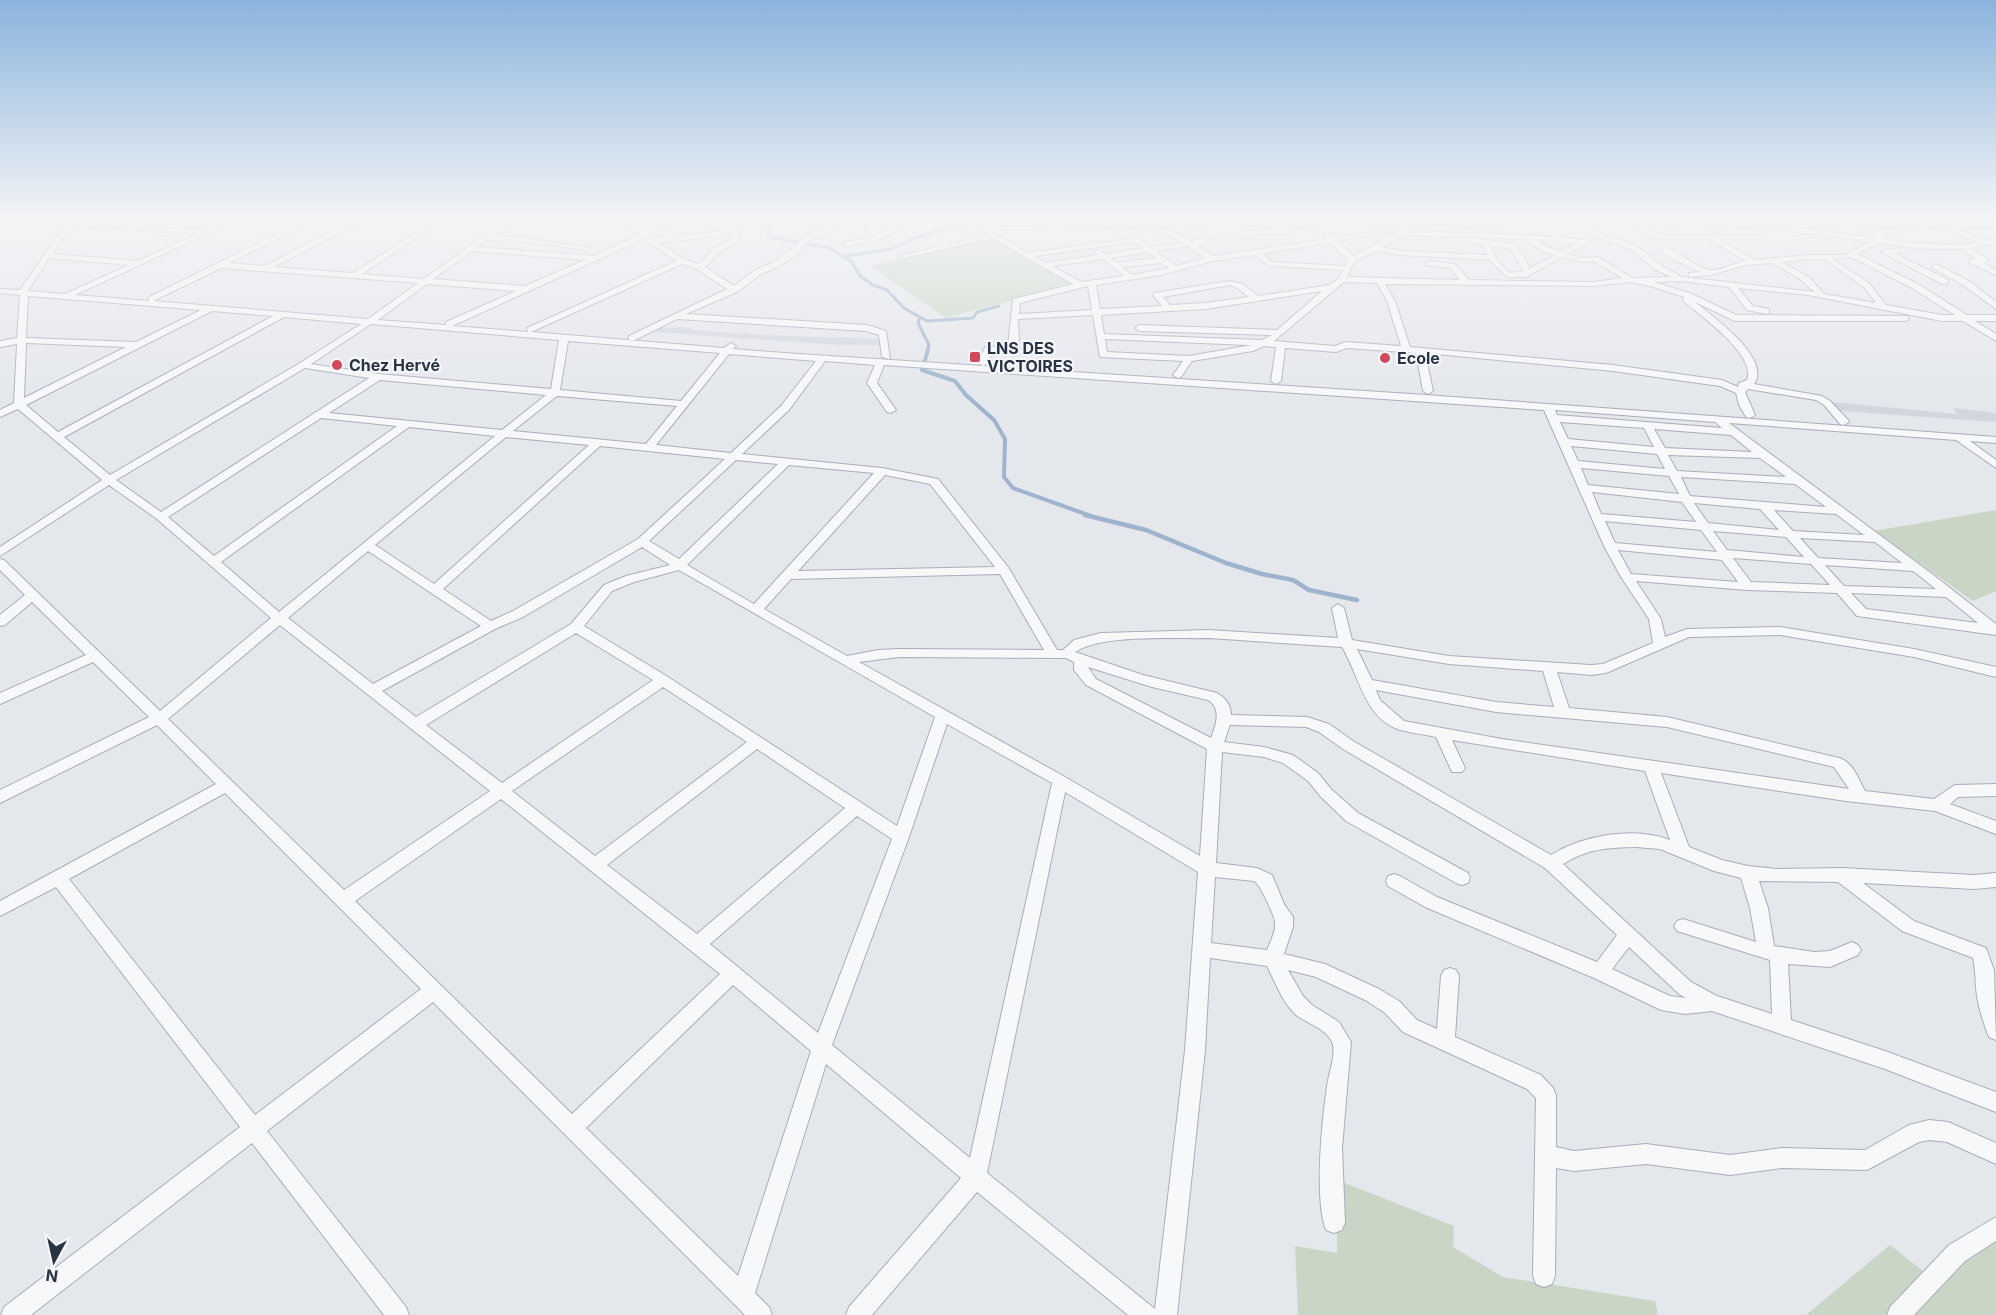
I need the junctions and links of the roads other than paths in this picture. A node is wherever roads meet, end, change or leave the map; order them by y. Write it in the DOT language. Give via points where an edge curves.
graph roads {
  1 [pos="29,281"];
  2 [pos="100,281"];
  3 [pos="187,281"];
  4 [pos="426,281"];
  5 [pos="431,281"];
  6 [pos="543,281"];
  7 [pos="636,281"];
  8 [pos="721,281"];
  9 [pos="745,281"];
  10 [pos="1074,281"];
  11 [pos="1102,281"];
  12 [pos="1339,281"];
  13 [pos="1380,281"];
  14 [pos="1571,281"];
  15 [pos="1616,281"];
  16 [pos="1636,281"];
  17 [pos="1704,281"];
  18 [pos="1808,281"];
  19 [pos="1863,281"];
  20 [pos="1907,281"];
  21 [pos="1932,281"];
  22 [pos="1963,281"];
  23 [pos="1945,282"];
  24 [pos="1092,283"];
  25 [pos="1966,283"];
  26 [pos="1080,285"];
  27 [pos="1732,285"];
  28 [pos="1332,287"];
  29 [pos="0,288"];
  30 [pos="526,289"];
  31 [pos="23,290"];
  32 [pos="734,290"];
  33 [pos="71,294"];
  34 [pos="1680,294"];
  35 [pos="1821,295"];
  36 [pos="152,299"];
  37 [pos="1257,300"];
  38 [pos="1996,306"];
  39 [pos="1168,308"];
  40 [pos="1883,308"];
  41 [pos="212,309"];
  42 [pos="1096,312"];
  43 [pos="282,315"];
  44 [pos="674,316"];
  45 [pos="1014,317"];
  46 [pos="1834,318"];
  47 [pos="1942,318"];
  48 [pos="1965,318"];
  49 [pos="1996,318"];
  50 [pos="372,320"];
  51 [pos="449,324"];
  52 [pos="530,330"];
  53 [pos="1098,332"];
  54 [pos="1281,333"];
  55 [pos="632,338"];
  56 [pos="1996,338"];
  57 [pos="564,339"];
  58 [pos="22,340"];
  59 [pos="1264,343"];
  60 [pos="0,344"];
  61 [pos="1281,344"];
  62 [pos="138,345"];
  63 [pos="729,349"];
  64 [pos="1406,349"];
  65 [pos="1420,350"];
  66 [pos="822,359"];
  67 [pos="1189,359"];
  68 [pos="884,360"];
  69 [pos="931,363"];
  70 [pos="983,363"];
  71 [pos="303,365"];
  72 [pos="1178,375"];
  73 [pos="378,377"];
  74 [pos="1276,381"];
  75 [pos="1743,388"];
  76 [pos="1428,391"];
  77 [pos="555,392"];
  78 [pos="19,404"];
  79 [pos="685,404"];
  80 [pos="1548,407"];
  81 [pos="891,410"];
  82 [pos="0,414"];
  83 [pos="320,415"];
  84 [pos="1750,415"];
  85 [pos="1553,418"];
  86 [pos="1718,420"];
  87 [pos="1844,422"];
  88 [pos="408,423"];
  89 [pos="1647,425"];
  90 [pos="506,432"];
  91 [pos="1733,432"];
  92 [pos="1996,433"];
  93 [pos="57,437"];
  94 [pos="1958,437"];
  95 [pos="1996,440"];
  96 [pos="1563,442"];
  97 [pos="597,443"];
  98 [pos="649,447"];
  99 [pos="1660,451"];
  100 [pos="1760,454"];
  101 [pos="736,456"];
  102 [pos="787,461"];
  103 [pos="1573,464"];
  104 [pos="1996,465"];
  105 [pos="882,471"];
  106 [pos="1673,474"];
  107 [pos="109,480"];
  108 [pos="1800,481"];
  109 [pos="1584,488"];
  110 [pos="1685,498"];
  111 [pos="1764,506"];
  112 [pos="1840,511"];
  113 [pos="161,517"];
  114 [pos="1598,517"];
  115 [pos="1704,526"];
  116 [pos="1790,534"];
  117 [pos="1878,539"];
  118 [pos="642,542"];
  119 [pos="367,545"];
  120 [pos="1610,546"];
  121 [pos="0,552"];
  122 [pos="1726,555"];
  123 [pos="214,561"];
  124 [pos="1814,561"];
  125 [pos="0,563"];
  126 [pos="679,566"];
  127 [pos="1914,567"];
  128 [pos="1004,570"];
  129 [pos="788,575"];
  130 [pos="583,576"];
  131 [pos="1627,577"];
  132 [pos="1747,586"];
  133 [pos="609,588"];
  134 [pos="436,589"];
  135 [pos="1840,590"];
  136 [pos="1950,592"];
  137 [pos="33,595"];
  138 [pos="1338,608"];
  139 [pos="756,610"];
  140 [pos="279,618"];
  141 [pos="0,622"];
  142 [pos="490,626"];
  143 [pos="576,627"];
  144 [pos="1994,630"];
  145 [pos="1346,644"];
  146 [pos="1660,644"];
  147 [pos="1060,655"];
  148 [pos="95,656"];
  149 [pos="847,660"];
  150 [pos="1081,660"];
  151 [pos="1549,667"];
  152 [pos="1996,672"];
  153 [pos="663,680"];
  154 [pos="1365,682"];
  155 [pos="372,690"];
  156 [pos="0,699"];
  157 [pos="1563,712"];
  158 [pos="943,715"];
  159 [pos="160,718"];
  160 [pos="1224,720"];
  161 [pos="416,724"];
  162 [pos="1442,733"];
  163 [pos="757,742"];
  164 [pos="1215,746"];
  165 [pos="1650,765"];
  166 [pos="1457,768"];
  167 [pos="1060,781"];
  168 [pos="227,785"];
  169 [pos="502,790"];
  170 [pos="1996,790"];
  171 [pos="1860,796"];
  172 [pos="0,797"];
  173 [pos="1937,805"];
  174 [pos="855,808"];
  175 [pos="1996,828"];
  176 [pos="901,837"];
  177 [pos="1682,850"];
  178 [pos="1551,862"];
  179 [pos="595,865"];
  180 [pos="1207,869"];
  181 [pos="1748,873"];
  182 [pos="1841,875"];
  183 [pos="58,877"];
  184 [pos="1462,878"];
  185 [pos="1996,880"];
  186 [pos="1394,881"];
  187 [pos="343,900"];
  188 [pos="0,909"];
  189 [pos="1683,926"];
  190 [pos="1628,934"];
  191 [pos="697,944"];
  192 [pos="1203,949"];
  193 [pos="1852,950"];
  194 [pos="1772,953"];
  195 [pos="1273,959"];
  196 [pos="1600,972"];
  197 [pos="732,975"];
  198 [pos="1450,976"];
  199 [pos="434,990"];
  200 [pos="1712,1003"];
  201 [pos="1782,1024"];
  202 [pos="1996,1031"];
  203 [pos="1445,1042"];
  204 [pos="822,1046"];
  205 [pos="1996,1102"];
  206 [pos="573,1127"];
  207 [pos="254,1129"];
  208 [pos="1996,1154"];
  209 [pos="1544,1155"];
  210 [pos="976,1177"];
  211 [pos="1334,1222"];
  212 [pos="1996,1228"];
  213 [pos="1544,1276"];
  214 [pos="743,1296"];
  215 [pos="12,1315"];
  216 [pos="398,1315"];
  217 [pos="760,1315"];
  218 [pos="857,1315"];
  219 [pos="1146,1315"];
  220 [pos="1166,1315"];
  221 [pos="1898,1315"];
  1 -- 31 [label="street"];
  2 -- 33 [label="street"];
  3 -- 36 [label="street"];
  4 -- 50 [label="street"];
  5 -- 30 [label="street"];
  6 -- 30 [label="street"];
  7 -- 52 [label="street"];
  8 -- 32 [label="street"];
  9 -- 32 [label="street"];
  10 -- 26 [label="street"];
  11 -- 24 [label="street"];
  12 -- 28 [label="street"];
  13 -- 64 [label="street" via="1391,301"];
  14 -- 15 [label="street"];
  16 -- 34 [label="street"];
  17 -- 27 [label="street"];
  18 -- 35 [label="street"];
  19 -- 40 [label="street"];
  20 -- 48 [label="street"];
  21 -- 23 [label="street"];
  22 -- 25 [label="street"];
  23 -- 25 [label="street"];
  24 -- 26 [label="street"];
  24 -- 42 [label="street"];
  25 -- 38 [label="street"];
  26 -- 45 [label="street" via="1016,301"];
  27 -- 35 [label="street"];
  27 -- 46 [label="street" via="1752,310 1817,312"];
  28 -- 37 [label="street"];
  28 -- 54 [label="street"];
  29 -- 31 [label="street"];
  30 -- 51 [label="street"];
  31 -- 33 [label="street"];
  31 -- 58 [label="street"];
  32 -- 44 [label="street"];
  33 -- 36 [label="street"];
  33 -- 41 [label="street"];
  34 -- 46 [label="street" via="1737,318"];
  34 -- 75 [label="street" via="1750,360 1754,376"];
  35 -- 40 [label="street"];
  36 -- 50 [label="street"];
  37 -- 39 [label="street"];
  37 -- 39 [label="street" via="1240,286 1227,283 1157,295"];
  39 -- 42 [label="street"];
  40 -- 47 [label="street"];
  41 -- 43 [label="street"];
  41 -- 62 [label="street"];
  42 -- 45 [label="street"];
  42 -- 53 [label="street"];
  43 -- 50 [label="street"];
  43 -- 93 [label="street"];
  44 -- 55 [label="street"];
  44 -- 68 [label="street" via="867,328 883,333"];
  45 -- 70 [label="street" via="1012,349 988,349"];
  46 -- 47 [label="street"];
  47 -- 48 [label="street"];
  48 -- 49 [label="street"];
  48 -- 56 [label="street"];
  50 -- 51 [label="street"];
  50 -- 57 [label="street"];
  50 -- 71 [label="street"];
  51 -- 52 [label="street"];
  52 -- 55 [label="street"];
  53 -- 54 [label="street"];
  53 -- 59 [label="street"];
  53 -- 67 [label="street" via="1101,354 1109,357"];
  54 -- 59 [label="street"];
  55 -- 63 [label="street"];
  57 -- 63 [label="street"];
  57 -- 77 [label="street"];
  58 -- 60 [label="street"];
  58 -- 62 [label="street"];
  58 -- 78 [label="street"];
  59 -- 61 [label="street"];
  59 -- 67 [label="street"];
  61 -- 64 [label="street"];
  61 -- 74 [label="street"];
  62 -- 78 [label="street"];
  63 -- 66 [label="street"];
  63 -- 68 [label="street"];
  63 -- 79 [label="street"];
  64 -- 65 [label="street"];
  65 -- 75 [label="street" via="1613,368"];
  65 -- 76 [label="street"];
  66 -- 68 [label="street"];
  66 -- 101 [label="street" via="785,408"];
  67 -- 72 [label="street"];
  68 -- 69 [label="street"];
  68 -- 81 [label="street" via="872,382"];
  69 -- 70 [label="street"];
  69 -- 80 [label="street"];
  70 -- 72 [label="street"];
  71 -- 73 [label="street"];
  71 -- 107 [label="street"];
  72 -- 74 [label="street"];
  73 -- 77 [label="street"];
  73 -- 83 [label="street"];
  74 -- 76 [label="street"];
  75 -- 84 [label="street" via="1744,405"];
  75 -- 87 [label="street" via="1819,398"];
  76 -- 84 [label="street"];
  77 -- 79 [label="street"];
  77 -- 90 [label="street"];
  78 -- 82 [label="street"];
  78 -- 93 [label="street"];
  79 -- 98 [label="street"];
  80 -- 85 [label="street"];
  80 -- 86 [label="street"];
  83 -- 88 [label="street"];
  83 -- 113 [label="street"];
  84 -- 87 [label="street"];
  85 -- 89 [label="street"];
  85 -- 96 [label="street"];
  86 -- 91 [label="street"];
  86 -- 94 [label="street"];
  87 -- 92 [label="street"];
  88 -- 90 [label="street"];
  88 -- 123 [label="street"];
  89 -- 91 [label="street"];
  89 -- 99 [label="street"];
  90 -- 97 [label="street"];
  90 -- 119 [label="street"];
  91 -- 100 [label="street"];
  93 -- 107 [label="street"];
  94 -- 95 [label="street"];
  94 -- 104 [label="street"];
  96 -- 99 [label="street"];
  96 -- 103 [label="street"];
  97 -- 98 [label="street"];
  97 -- 134 [label="street"];
  98 -- 101 [label="street"];
  99 -- 100 [label="street"];
  99 -- 106 [label="street"];
  100 -- 108 [label="street"];
  101 -- 102 [label="street"];
  101 -- 118 [label="street"];
  102 -- 105 [label="street"];
  102 -- 126 [label="street"];
  103 -- 106 [label="street"];
  103 -- 109 [label="street"];
  105 -- 128 [label="street" via="934,481"];
  105 -- 129 [label="street"];
  106 -- 108 [label="street"];
  106 -- 110 [label="street"];
  107 -- 113 [label="street"];
  107 -- 121 [label="street"];
  108 -- 112 [label="street"];
  109 -- 110 [label="street"];
  109 -- 114 [label="street"];
  110 -- 111 [label="street"];
  110 -- 115 [label="street"];
  111 -- 112 [label="street"];
  111 -- 116 [label="street"];
  112 -- 117 [label="street"];
  113 -- 123 [label="street"];
  114 -- 115 [label="street"];
  114 -- 120 [label="street"];
  115 -- 116 [label="street"];
  115 -- 122 [label="street"];
  116 -- 117 [label="street"];
  116 -- 124 [label="street"];
  117 -- 127 [label="street"];
  118 -- 126 [label="street"];
  118 -- 130 [label="street"];
  119 -- 134 [label="street"];
  119 -- 140 [label="street"];
  120 -- 122 [label="street"];
  120 -- 131 [label="street"];
  122 -- 124 [label="street"];
  122 -- 132 [label="street"];
  123 -- 140 [label="street"];
  124 -- 127 [label="street"];
  124 -- 135 [label="street"];
  125 -- 137 [label="street"];
  126 -- 133 [label="street"];
  126 -- 139 [label="street"];
  127 -- 136 [label="street"];
  128 -- 129 [label="street"];
  128 -- 147 [label="street"];
  129 -- 139 [label="street"];
  130 -- 133 [label="street"];
  130 -- 142 [label="street"];
  131 -- 132 [label="street"];
  131 -- 146 [label="street" via="1655,619"];
  132 -- 135 [label="street"];
  133 -- 143 [label="street"];
  134 -- 142 [label="street"];
  135 -- 136 [label="street"];
  135 -- 144 [label="street" via="1865,614"];
  136 -- 144 [label="street"];
  137 -- 141 [label="street"];
  137 -- 148 [label="street"];
  138 -- 145 [label="street"];
  139 -- 149 [label="street"];
  140 -- 155 [label="street"];
  140 -- 159 [label="street"];
  142 -- 155 [label="street"];
  143 -- 153 [label="street"];
  143 -- 161 [label="street"];
  145 -- 147 [label="street" via="1152,634 1089,639"];
  145 -- 151 [label="street" via="1449,660"];
  145 -- 154 [label="street"];
  146 -- 151 [label="street" via="1599,669"];
  146 -- 152 [label="street" via="1701,631 1780,632 1914,653"];
  147 -- 149 [label="street" via="899,653"];
  147 -- 150 [label="street"];
  148 -- 156 [label="street"];
  148 -- 159 [label="street"];
  149 -- 158 [label="street"];
  150 -- 160 [label="street" via="1219,699"];
  150 -- 164 [label="street" via="1081,670 1091,682"];
  151 -- 157 [label="street"];
  153 -- 163 [label="street"];
  153 -- 169 [label="street"];
  154 -- 157 [label="street" via="1468,703"];
  154 -- 162 [label="street" via="1374,702 1395,722"];
  155 -- 161 [label="street"];
  157 -- 171 [label="street" via="1667,722 1828,760 1843,767"];
  158 -- 167 [label="street"];
  158 -- 176 [label="street"];
  159 -- 168 [label="street"];
  159 -- 172 [label="street"];
  160 -- 164 [label="street"];
  160 -- 178 [label="street" via="1315,724"];
  161 -- 169 [label="street"];
  162 -- 165 [label="street"];
  162 -- 166 [label="street"];
  163 -- 174 [label="street"];
  163 -- 179 [label="street"];
  164 -- 180 [label="street"];
  164 -- 184 [label="street" via="1288,759 1313,777 1352,817"];
  165 -- 171 [label="street"];
  165 -- 177 [label="street"];
  167 -- 180 [label="street"];
  167 -- 210 [label="street"];
  168 -- 183 [label="street"];
  168 -- 187 [label="street"];
  169 -- 179 [label="street"];
  169 -- 187 [label="street"];
  170 -- 173 [label="street" via="1955,792"];
  171 -- 173 [label="street"];
  173 -- 175 [label="street"];
  174 -- 176 [label="street"];
  174 -- 191 [label="street"];
  176 -- 204 [label="street"];
  177 -- 178 [label="street" via="1661,843 1596,842"];
  177 -- 181 [label="street"];
  178 -- 190 [label="street"];
  179 -- 191 [label="street"];
  180 -- 192 [label="street"];
  180 -- 195 [label="street" via="1257,875 1266,880 1284,917"];
  181 -- 182 [label="street"];
  181 -- 194 [label="street"];
  182 -- 185 [label="street"];
  182 -- 202 [label="street" via="1908,926 1980,953"];
  183 -- 188 [label="street"];
  183 -- 207 [label="street"];
  186 -- 196 [label="street" via="1431,902"];
  187 -- 199 [label="street"];
  189 -- 194 [label="street"];
  190 -- 196 [label="street"];
  190 -- 200 [label="street" via="1685,988"];
  191 -- 197 [label="street"];
  192 -- 195 [label="street"];
  192 -- 220 [label="street"];
  193 -- 194 [label="street" via="1831,959"];
  194 -- 201 [label="street"];
  195 -- 203 [label="street" via="1319,970 1344,981 1392,1007 1410,1026"];
  195 -- 211 [label="street" via="1300,1006 1341,1039 1331,1132"];
  196 -- 200 [label="street" via="1668,1004"];
  197 -- 204 [label="street"];
  197 -- 206 [label="street"];
  198 -- 203 [label="street"];
  199 -- 206 [label="street"];
  199 -- 207 [label="street"];
  200 -- 201 [label="street"];
  201 -- 205 [label="street"];
  203 -- 209 [label="street" via="1541,1087 1546,1095"];
  204 -- 210 [label="street"];
  204 -- 214 [label="street"];
  206 -- 214 [label="street"];
  207 -- 215 [label="street"];
  207 -- 216 [label="street"];
  208 -- 209 [label="street" via="1948,1132 1929,1130 1916,1132 1867,1160 1782,1158 1730,1165 1646,1154 1574,1161"];
  209 -- 213 [label="street"];
  210 -- 218 [label="street"];
  210 -- 219 [label="street"];
  212 -- 221 [label="street" via="1958,1253"];
  214 -- 217 [label="street"];
}
